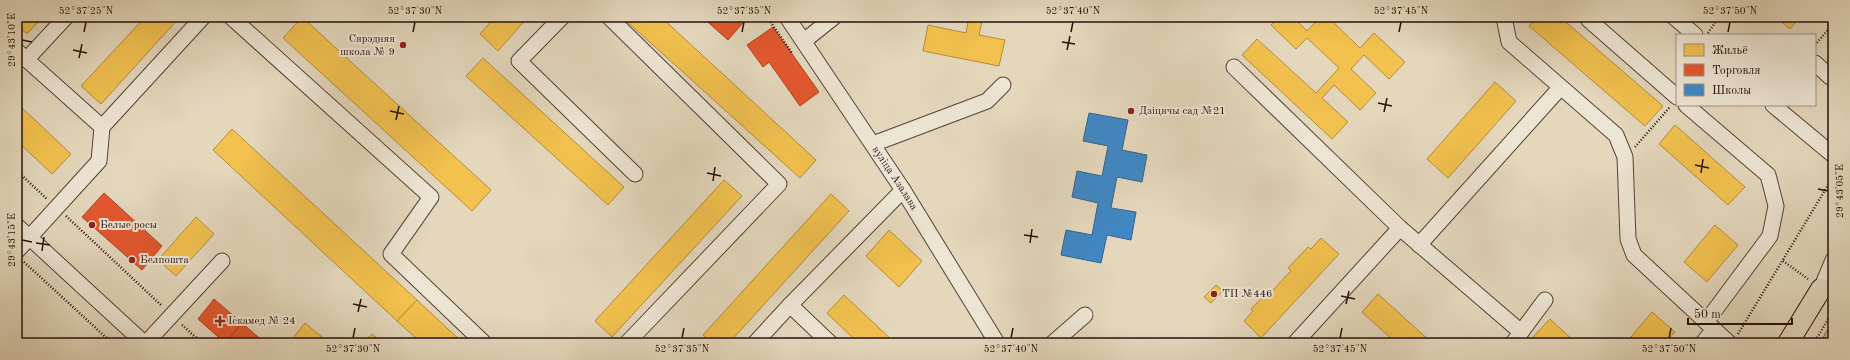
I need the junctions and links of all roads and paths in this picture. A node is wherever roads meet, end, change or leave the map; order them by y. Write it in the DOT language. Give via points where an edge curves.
graph roads {
  1 [pos="66,17"];
  2 [pos="203,17"];
  3 [pos="231,17"];
  4 [pos="562,17"];
  5 [pos="609,17"];
  6 [pos="787,17"];
  7 [pos="834,17"];
  8 [pos="1504,17"];
  9 [pos="1587,17"];
  10 [pos="1674,17"];
  11 [pos="1719,17"];
  12 [pos="1829,17"];
  13 [pos="1833,25"];
  14 [pos="1828,30"];
  15 [pos="1694,34"];
  16 [pos="1707,34"];
  17 [pos="804,41"];
  18 [pos="1816,44"];
  19 [pos="22,55"];
  20 [pos="1816,64"];
  21 [pos="1234,67"];
  22 [pos="1830,77"];
  23 [pos="1003,85"];
  24 [pos="1560,88"];
  25 [pos="1676,100"];
  26 [pos="1676,104"];
  27 [pos="1683,106"];
  28 [pos="1774,106"];
  29 [pos="102,127"];
  30 [pos="873,144"];
  31 [pos="1833,155"];
  32 [pos="1625,157"];
  33 [pos="17,171"];
  34 [pos="635,174"];
  35 [pos="1833,177"];
  36 [pos="903,190"];
  37 [pos="53,204"];
  38 [pos="65,216"];
  39 [pos="17,226"];
  40 [pos="1400,228"];
  41 [pos="29,237"];
  42 [pos="1419,245"];
  43 [pos="20,256"];
  44 [pos="1833,260"];
  45 [pos="222,261"];
  46 [pos="1827,285"];
  47 [pos="1545,300"];
  48 [pos="790,305"];
  49 [pos="163,307"];
  50 [pos="1833,311"];
  51 [pos="1085,315"];
  52 [pos="181,324"];
  53 [pos="1710,325"];
  54 [pos="1517,337"];
  55 [pos="1732,340"];
  56 [pos="112,343"];
  57 [pos="145,343"];
  58 [pos="202,343"];
  59 [pos="484,343"];
  60 [pos="627,343"];
  61 [pos="755,343"];
  62 [pos="830,343"];
  63 [pos="997,343"];
  64 [pos="1053,343"];
  65 [pos="1295,343"];
  66 [pos="1703,343"];
  67 [pos="1788,343"];
  68 [pos="1814,343"];
  1 -- 19 [label="street"];
  2 -- 29 [label="street"];
  3 -- 59 [label="street" via="431,197 391,254"];
  4 -- 34 [label="street" via="519,61"];
  5 -- 60 [label="street" via="779,184"];
  6 -- 17 [label="street, вуліца Азалава"];
  7 -- 17 [label="street"];
  8 -- 24 [label="street" via="1509,42"];
  9 -- 25 [label="street"];
  10 -- 15 [label="street"];
  11 -- 16 [label="path"];
  12 -- 14 [label="path"];
  13 -- 14 [label="path"];
  14 -- 18 [label="path"];
  17 -- 30 [label="street, вуліца Азалава"];
  19 -- 29 [label="street"];
  20 -- 22 [label="street"];
  21 -- 40 [label="street"];
  23 -- 30 [label="street" via="987,101"];
  24 -- 32 [label="street" via="1616,135"];
  24 -- 42 [label="street"];
  26 -- 32 [label="path"];
  27 -- 53 [label="street" via="1768,175 1776,206 1770,236"];
  28 -- 31 [label="street"];
  29 -- 41 [label="street" via="99,161"];
  30 -- 36 [label="street, вуліца Азалава"];
  32 -- 53 [label="street" via="1628,239 1634,254"];
  33 -- 37 [label="path"];
  35 -- 55 [label="path"];
  36 -- 48 [label="street"];
  36 -- 63 [label="street, вуліца Азалава"];
  38 -- 49 [label="path"];
  39 -- 41 [label="street"];
  40 -- 42 [label="street"];
  40 -- 65 [label="street"];
  41 -- 43 [label="street"];
  41 -- 57 [label="street"];
  42 -- 54 [label="street"];
  43 -- 56 [label="path"];
  44 -- 46 [label="street"];
  45 -- 57 [label="street"];
  46 -- 67 [label="main road"];
  47 -- 54 [label="street"];
  48 -- 61 [label="street"];
  48 -- 62 [label="street"];
  50 -- 68 [label="path"];
  51 -- 64 [label="street"];
  52 -- 58 [label="path"];
  53 -- 55 [label="street"];
  53 -- 66 [label="street"];
}
